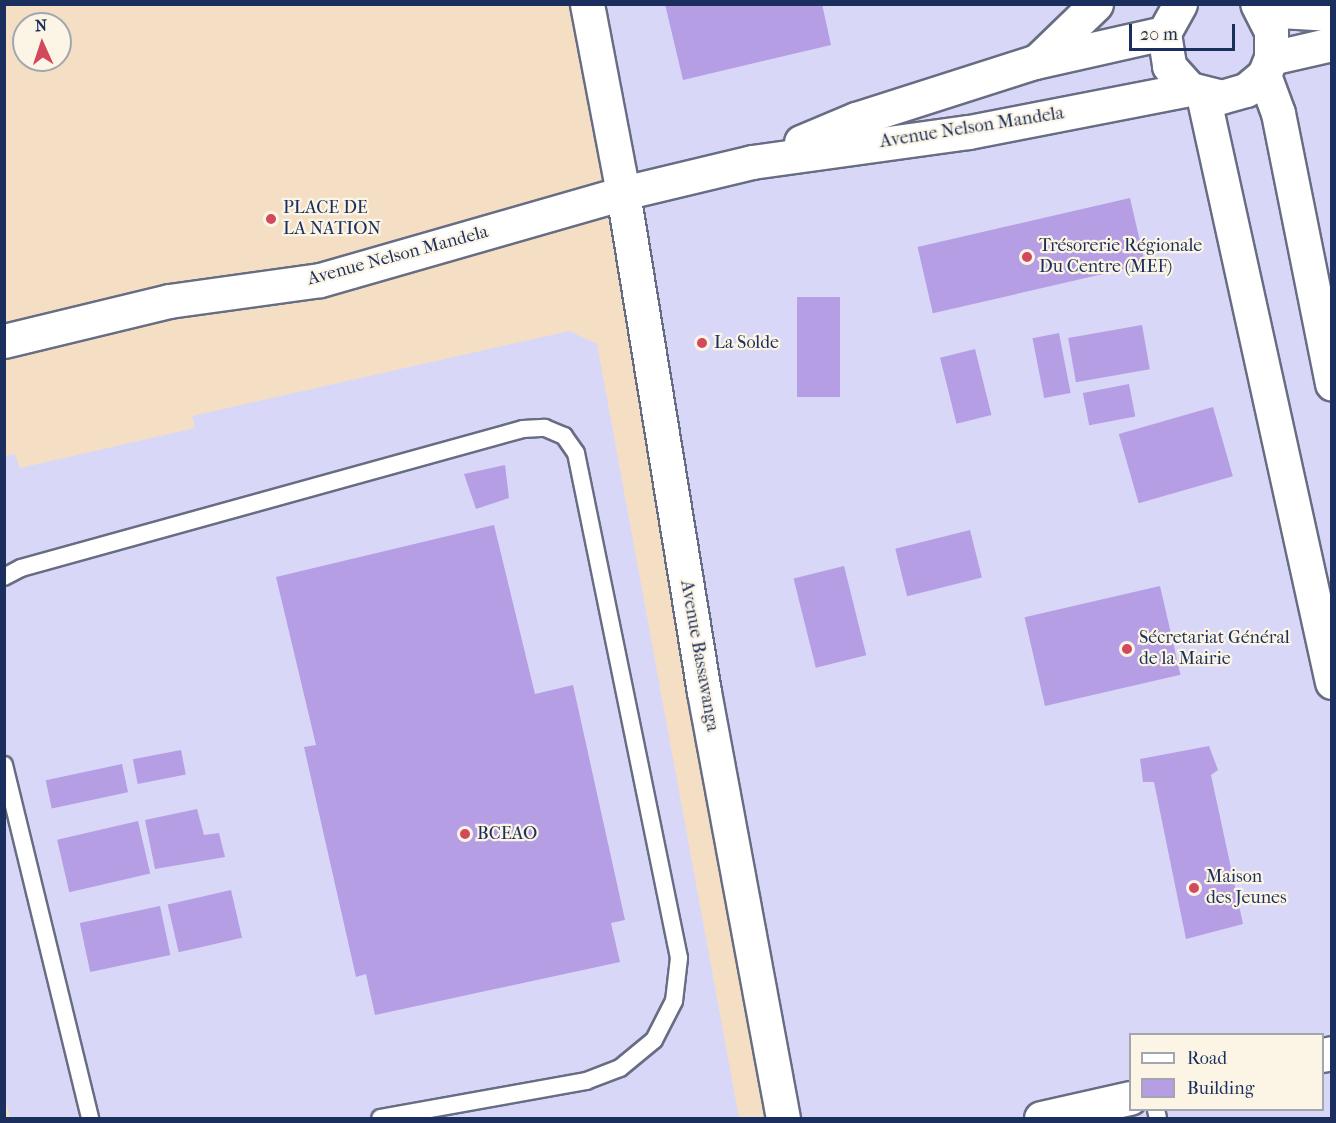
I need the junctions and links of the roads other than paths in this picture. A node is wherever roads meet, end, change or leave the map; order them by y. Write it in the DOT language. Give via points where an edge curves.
graph roads {
  1 [pos="587,4"];
  2 [pos="1096,4"];
  3 [pos="1259,7"];
  4 [pos="1176,12"];
  5 [pos="1332,14"];
  6 [pos="1332,44"];
  7 [pos="1035,62"];
  8 [pos="1267,67"];
  9 [pos="1196,92"];
  10 [pos="752,162"];
  11 [pos="623,193"];
  12 [pos="4,341"];
  13 [pos="1332,384"];
  14 [pos="4,577"];
  15 [pos="1329,661"];
  16 [pos="4,765"];
  17 [pos="1129,1098"];
  18 [pos="90,1119"];
  19 [pos="380,1119"];
  20 [pos="783,1119"];
  21 [pos="1041,1119"];
  1 -- 11 [label="main road, Avenue Bassawanga"];
  2 -- 7 [label="main road"];
  3 -- 5 [label="main road"];
  3 -- 8 [label="main road" via="1271,31"];
  4 -- 7 [label="main road, Avenue Nelson Mandela"];
  4 -- 9 [label="main road" via="1168,66"];
  6 -- 8 [label="main road"];
  7 -- 10 [label="main road, Avenue Nelson Mandela" via="856,119"];
  8 -- 9 [label="main road, Avenue Nelson Mandela" via="1246,90 1221,97"];
  8 -- 13 [label="main road"];
  9 -- 10 [label="main road, Avenue Nelson Mandela" via="969,132"];
  9 -- 15 [label="main road"];
  10 -- 11 [label="main road, Avenue Nelson Mandela"];
  11 -- 12 [label="main road, Avenue Nelson Mandela" via="320,280 169,300"];
  11 -- 20 [label="main road, Avenue Bassawanga" via="704,692"];
  14 -- 19 [label="lane" via="21,568 523,429 545,428 564,436 576,453 679,958 674,1001 654,1040 620,1068 586,1081"];
  16 -- 18 [label="lane"];
  17 -- 21 [label="main road"];
}
